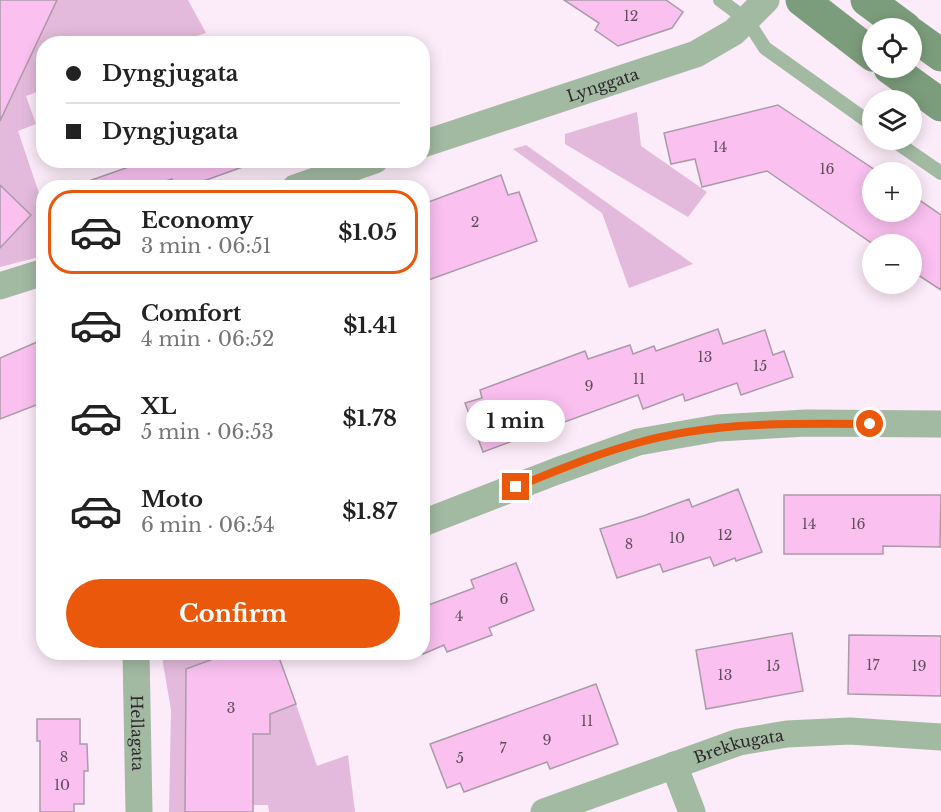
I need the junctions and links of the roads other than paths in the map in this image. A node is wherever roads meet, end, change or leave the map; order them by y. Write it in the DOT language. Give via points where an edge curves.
graph roads {
  1 [pos="720,0"];
  2 [pos="766,0"];
  3 [pos="802,0"];
  4 [pos="867,0"];
  5 [pos="891,18"];
  6 [pos="747,20"];
  7 [pos="922,41"];
  8 [pos="862,46"];
  9 [pos="941,55"];
  10 [pos="904,78"];
  11 [pos="941,105"];
  12 [pos="862,117"];
  13 [pos="430,142"];
  14 [pos="908,150"];
  15 [pos="352,168"];
  16 [pos="941,173"];
  17 [pos="318,180"];
  18 [pos="36,275"];
  19 [pos="0,286"];
  20 [pos="941,424"];
  21 [pos="430,520"];
  22 [pos="136,660"];
  23 [pos="941,737"];
  24 [pos="674,765"];
  25 [pos="139,812"];
  26 [pos="543,812"];
  27 [pos="692,812"];
  1 -- 6 [label="lane"];
  2 -- 6 [label="street, Lynggata"];
  3 -- 8 [label="street"];
  4 -- 5 [label="street"];
  6 -- 12 [label="lane" via="765,48"];
  6 -- 13 [label="street, Lynggata" via="696,54"];
  7 -- 9 [label="street"];
  10 -- 11 [label="street"];
  14 -- 16 [label="lane"];
  15 -- 17 [label="street"];
  18 -- 19 [label="street"];
  20 -- 21 [label="street" via="806,423 718,428 638,442"];
  22 -- 25 [label="street, Hellagata"];
  23 -- 24 [label="street, Brekkugata" via="850,731 787,734 739,742"];
  24 -- 26 [label="street, Brekkugata"];
  24 -- 27 [label="street"];
}
